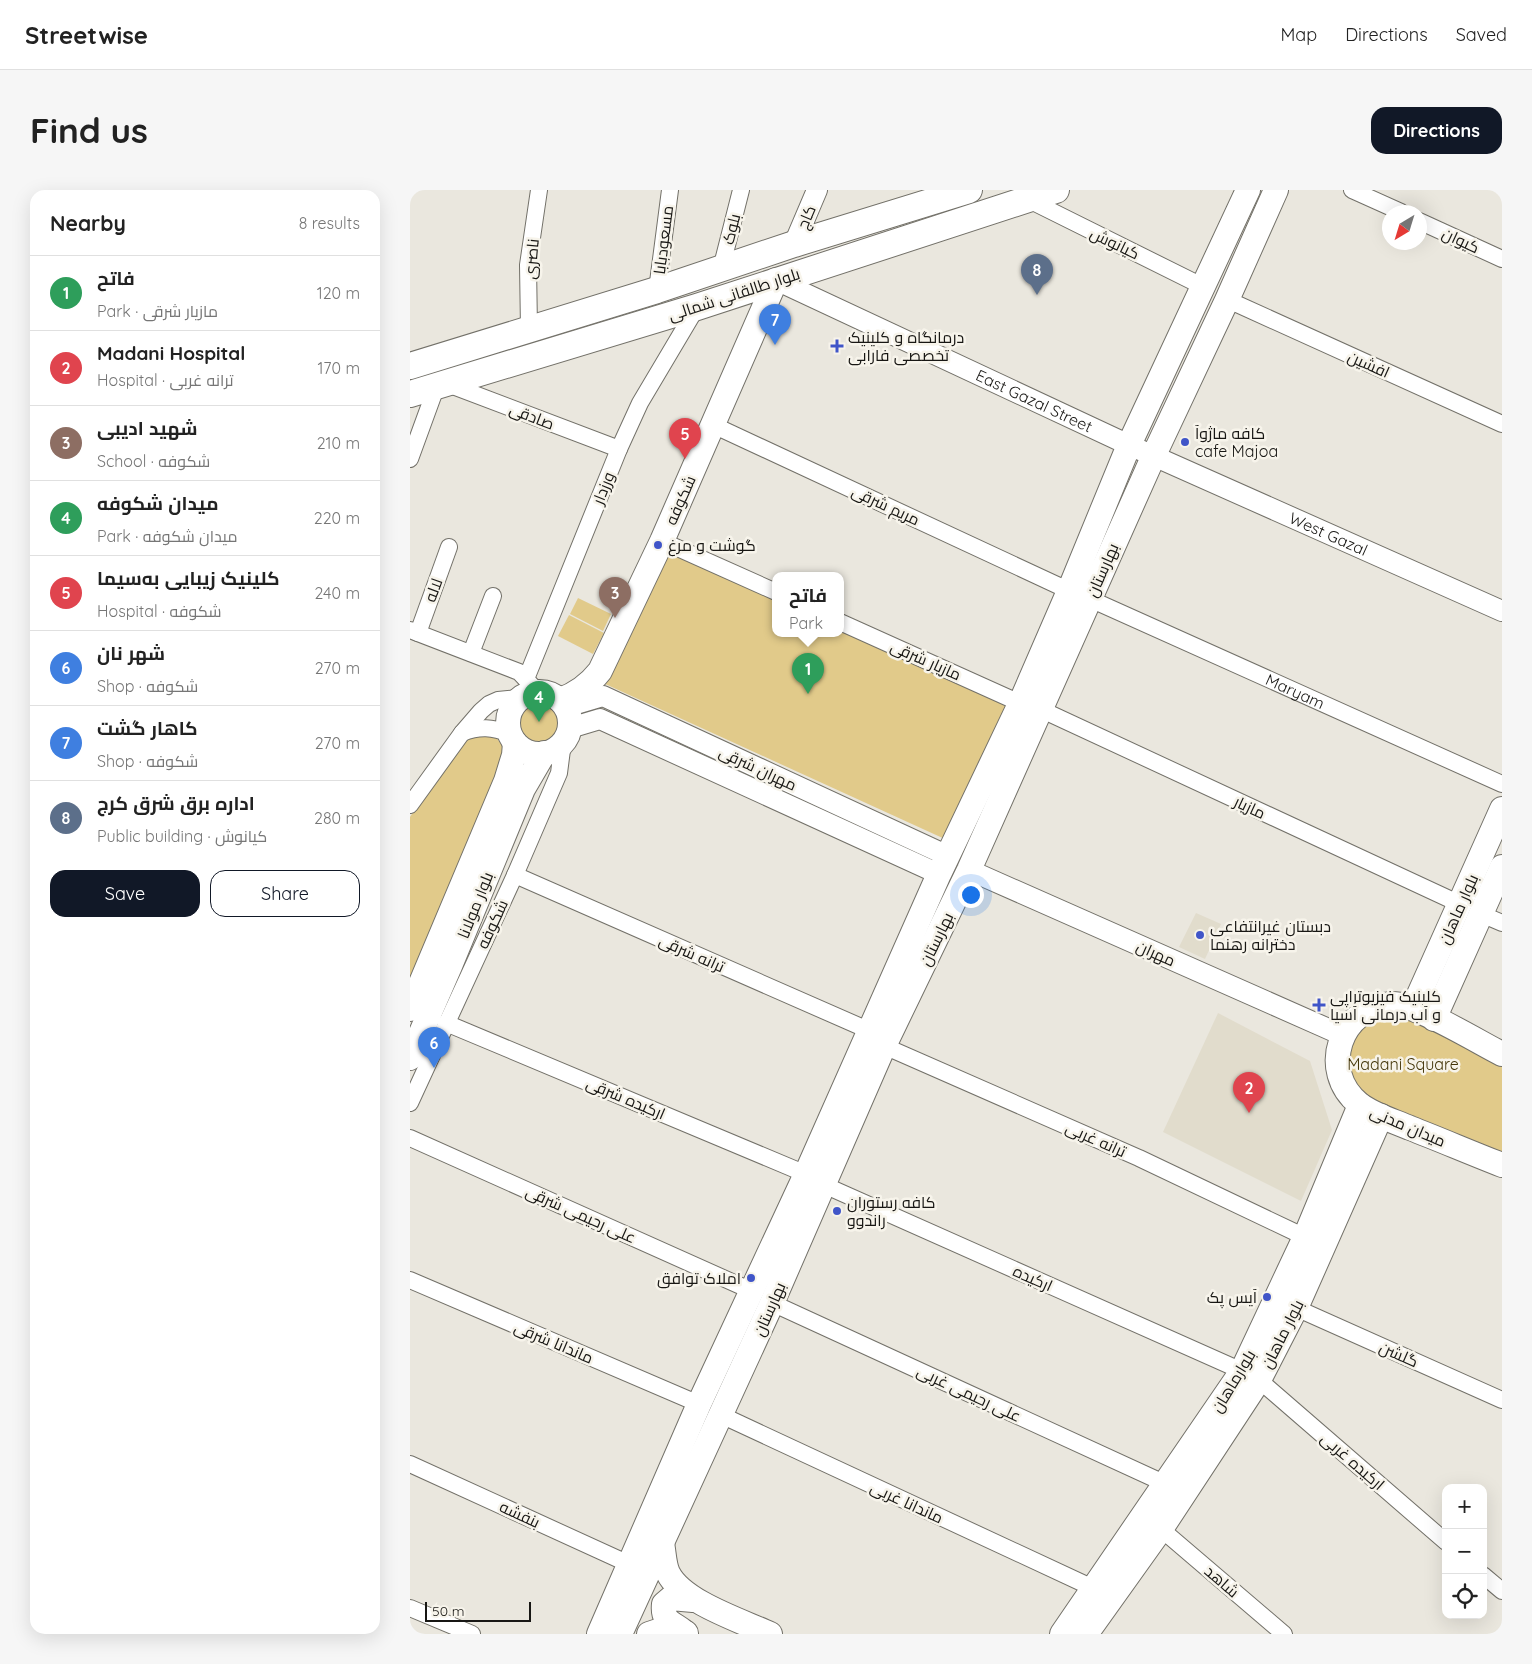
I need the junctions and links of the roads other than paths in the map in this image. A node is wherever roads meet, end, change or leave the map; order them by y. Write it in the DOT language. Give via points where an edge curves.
graph roads {
  1 [pos="539,190"];
  2 [pos="670,190"];
  3 [pos="741,190"];
  4 [pos="817,190"];
  5 [pos="969,190"];
  6 [pos="1056,190"];
  7 [pos="1276,190"];
  8 [pos="1352,190"];
  9 [pos="1247,191"];
  10 [pos="1027,199"];
  11 [pos="1385,205"];
  12 [pos="1427,224"];
  13 [pos="819,236"];
  14 [pos="794,244"];
  15 [pos="1502,259"];
  16 [pos="826,264"];
  17 [pos="721,268"];
  18 [pos="776,280"];
  19 [pos="1204,287"];
  20 [pos="657,290"];
  21 [pos="1237,304"];
  22 [pos="697,307"];
  23 [pos="529,329"];
  24 [pos="410,366"];
  25 [pos="441,384"];
  26 [pos="410,394"];
  27 [pos="1502,424"];
  28 [pos="713,425"];
  29 [pos="1129,445"];
  30 [pos="618,449"];
  31 [pos="1154,455"];
  32 [pos="410,459"];
  33 [pos="662,541"];
  34 [pos="449,546"];
  35 [pos="1059,586"];
  36 [pos="772,590"];
  37 [pos="493,596"];
  38 [pos="1090,599"];
  39 [pos="1502,611"];
  40 [pos="844,624"];
  41 [pos="414,631"];
  42 [pos="470,653"];
  43 [pos="528,689"];
  44 [pos="1011,699"];
  45 [pos="1040,709"];
  46 [pos="560,726"];
  47 [pos="462,733"];
  48 [pos="512,739"];
  49 [pos="1502,784"];
  50 [pos="410,804"];
  51 [pos="1502,809"];
  52 [pos="943,865"];
  53 [pos="1502,867"];
  54 [pos="969,870"];
  55 [pos="515,875"];
  56 [pos="1460,904"];
  57 [pos="1492,919"];
  58 [pos="410,1009"];
  59 [pos="1423,1014"];
  60 [pos="446,1023"];
  61 [pos="1342,1036"];
  62 [pos="876,1038"];
  63 [pos="1502,1054"];
  64 [pos="410,1058"];
  65 [pos="410,1103"];
  66 [pos="1360,1105"];
  67 [pos="1381,1116"];
  68 [pos="410,1138"];
  69 [pos="1502,1165"];
  70 [pos="815,1179"];
  71 [pos="1305,1236"];
  72 [pos="410,1280"];
  73 [pos="752,1291"];
  74 [pos="772,1303"];
  75 [pos="1296,1308"];
  76 [pos="1251,1375"];
  77 [pos="1502,1400"];
  78 [pos="699,1404"];
  79 [pos="721,1415"];
  80 [pos="410,1464"];
  81 [pos="1166,1484"];
  82 [pos="1161,1529"];
  83 [pos="1442,1539"];
  84 [pos="662,1543"];
  85 [pos="629,1564"];
  86 [pos="1487,1578"];
  87 [pos="1093,1588"];
  88 [pos="1502,1591"];
  89 [pos="693,1600"];
  90 [pos="410,1608"];
  91 [pos="686,1633"];
  92 [pos="472,1634"];
  93 [pos="598,1634"];
  94 [pos="620,1634"];
  95 [pos="649,1634"];
  96 [pos="770,1634"];
  97 [pos="1062,1634"];
  98 [pos="1086,1634"];
  99 [pos="1284,1634"];
  1 -- 23 [label="street, ناصری" via="528,265"];
  2 -- 20 [label="street, مسعودبابا"];
  3 -- 17 [label="street, بلوک"];
  4 -- 14 [label="street, کاج"];
  5 -- 13 [label="main road, بلوار طالقانی شمالی"];
  6 -- 10 [label="main road, بلوار طالقانی شمالی"];
  7 -- 31 [label="main road, بهارستان"];
  8 -- 11 [label="street"];
  9 -- 19 [label="main road, بهارستان"];
  10 -- 16 [label="main road, بلوار طالقانی شمالی"];
  10 -- 19 [label="street, کیانوش"];
  12 -- 15 [label="street, کیوان"];
  13 -- 14 [label="main road, بلوار طالقانی شمالی"];
  13 -- 16 [label="street"];
  14 -- 17 [label="main road, بلوار طالقانی شمالی"];
  16 -- 18 [label="main road, بلوار طالقانی شمالی"];
  17 -- 20 [label="main road, بلوار طالقانی شمالی"];
  18 -- 22 [label="main road, بلوار طالقانی شمالی"];
  18 -- 28 [label="main road, شکوفه"];
  18 -- 29 [label="street, East Gazal Street"];
  19 -- 29 [label="main road, بهارستان"];
  20 -- 23 [label="main road, بلوار طالقانی شمالی"];
  21 -- 27 [label="street, افشین"];
  22 -- 25 [label="main road, بلوار طالقانی شمالی"];
  22 -- 30 [label="street, ورزدار" via="640,403"];
  23 -- 24 [label="main road, بلوار طالقانی شمالی"];
  25 -- 26 [label="main road, بلوار طالقانی شمالی"];
  25 -- 30 [label="street, صادقی"];
  25 -- 32 [label="street"];
  28 -- 33 [label="main road, شکوفه"];
  28 -- 35 [label="street, مریم شرقی"];
  29 -- 31 [label="street, East Gazal Street"];
  29 -- 52 [label="main road, بهارستان" via="1020,704"];
  30 -- 43 [label="street, ورزدار"];
  31 -- 38 [label="main road, بهارستان"];
  31 -- 39 [label="street, West Gazal"];
  33 -- 36 [label="street"];
  33 -- 46 [label="main road, شکوفه" via="600,671 580,691"];
  34 -- 41 [label="street, لاله"];
  37 -- 42 [label="street"];
  38 -- 45 [label="main road, بهارستان"];
  38 -- 49 [label="street, Maryam"];
  40 -- 44 [label="street, مازیار شرقی"];
  41 -- 42 [label="street"];
  42 -- 43 [label="street" via="519,672"];
  43 -- 46 [label="main road" via="554,695"];
  43 -- 47 [label="street" via="489,704"];
  43 -- 48 [label="main road" via="509,714 508,728"];
  45 -- 54 [label="main road, بهارستان"];
  45 -- 56 [label="street, مازیار"];
  46 -- 48 [label="main road" via="538,754 525,751"];
  46 -- 52 [label="street, مهران شرقی" via="602,696"];
  46 -- 55 [label="street, شکوفه" via="559,773"];
  46 -- 64 [label="main road, بلوار مولانا" via="523,789"];
  47 -- 48 [label="street" via="474,728 488,728"];
  47 -- 50 [label="street"];
  48 -- 58 [label="main road, بلوار مولانا" via="514,755 506,781"];
  51 -- 56 [label="main road, بلوار ماهان"];
  52 -- 62 [label="main road, بهارستان"];
  53 -- 57 [label="main road, بلوار ماهان"];
  54 -- 61 [label="street, مهران"];
  54 -- 62 [label="main road, بهارستان"];
  55 -- 60 [label="street, شکوفه"];
  55 -- 62 [label="street, ترانه شرقی"];
  56 -- 59 [label="main road, بلوار ماهان"];
  57 -- 59 [label="main road, بلوار ماهان"];
  59 -- 61 [label="main road, میدان مدنی" via="1393,1004 1372,1008 1354,1019"];
  59 -- 63 [label="main road, میدان مدنی"];
  60 -- 65 [label="street, شکوفه"];
  60 -- 70 [label="street, ارکیده شرقی"];
  61 -- 66 [label="main road, میدان مدنی" via="1337,1056 1340,1076 1349,1095"];
  62 -- 70 [label="main road, بهارستان"];
  62 -- 71 [label="street, ترانه غربی"];
  66 -- 67 [label="main road, میدان مدنی"];
  66 -- 71 [label="main road, بلوارماهان"];
  67 -- 69 [label="main road, میدان مدنی"];
  67 -- 75 [label="main road, بلوار ماهان"];
  68 -- 73 [label="street, علی رحیمی شرقی"];
  70 -- 73 [label="main road, بهارستان"];
  70 -- 74 [label="main road, بهارستان"];
  70 -- 76 [label="street, ارکیده"];
  71 -- 76 [label="main road, بلوارماهان"];
  72 -- 78 [label="street, ماندانا شرقی"];
  73 -- 78 [label="main road, بهارستان"];
  74 -- 79 [label="main road, بهارستان"];
  74 -- 81 [label="street, علی رحیمی غربی"];
  75 -- 76 [label="main road, بلوار ماهان"];
  75 -- 77 [label="street, گلشن"];
  76 -- 81 [label="main road, بلوارماهان"];
  76 -- 82 [label="main road, بلوار ماهان"];
  76 -- 83 [label="street, ارکیده غربی"];
  78 -- 85 [label="main road, بهارستان"];
  79 -- 84 [label="main road, بهارستان"];
  79 -- 87 [label="street, ماندانا غربی"];
  80 -- 85 [label="street, بنفشه"];
  81 -- 87 [label="main road, بلوارماهان"];
  82 -- 98 [label="main road, بلوار ماهان"];
  82 -- 99 [label="street, شاهد"];
  84 -- 89 [label="main road" via="673,1582"];
  84 -- 94 [label="main road, بهارستان"];
  85 -- 93 [label="main road, بهارستان"];
  86 -- 88 [label="street"];
  87 -- 97 [label="main road, بلوارماهان"];
  89 -- 91 [label="main road" via="671,1598 664,1604 666,1619"];
  89 -- 96 [label="main road"];
  90 -- 92 [label="street"];
  91 -- 95 [label="main road" via="658,1631"];
}
